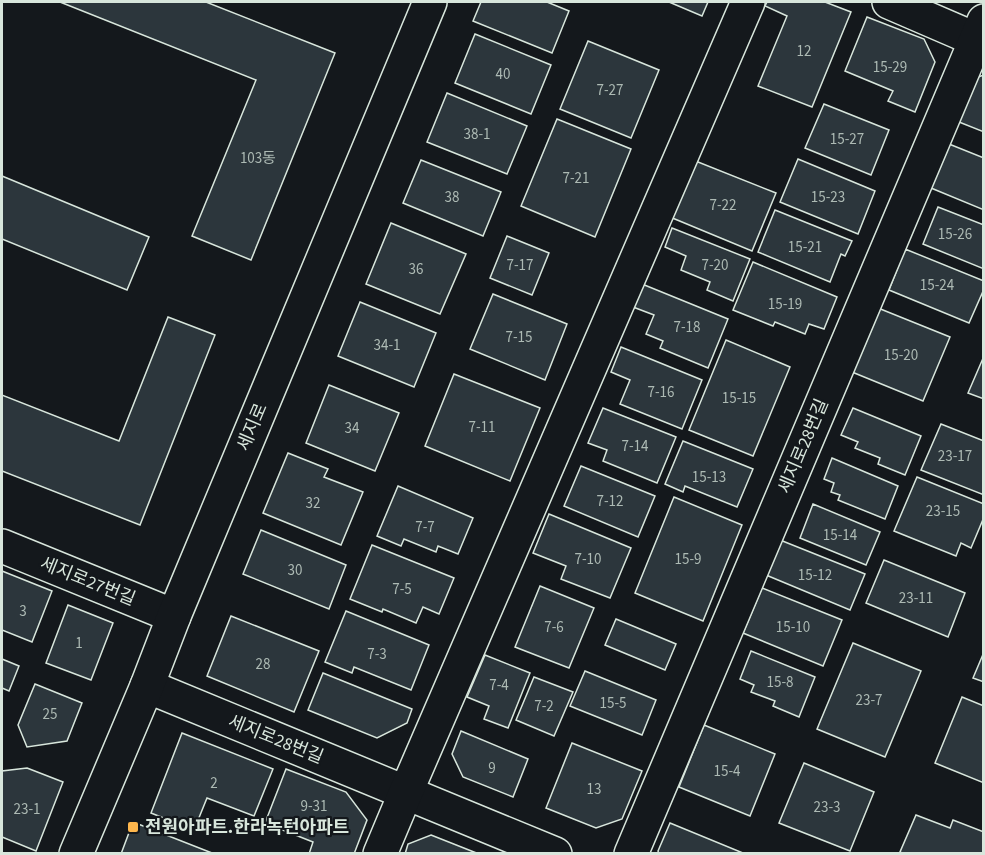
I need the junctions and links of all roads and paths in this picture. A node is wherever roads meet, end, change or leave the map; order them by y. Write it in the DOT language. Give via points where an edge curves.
graph roads {
  1 [pos="748,2"];
  2 [pos="889,2"];
  3 [pos="425,3"];
  4 [pos="981,34"];
  5 [pos="2,546"];
  6 [pos="174,616"];
  7 [pos="147,686"];
  8 [pos="406,792"];
  9 [pos="76,854"];
  10 [pos="381,854"];
  11 [pos="555,854"];
  12 [pos="631,854"];
  1 -- 8 [label="street"];
  2 -- 4 [label="street"];
  3 -- 6 [label="street, 세지로"];
  4 -- 12 [label="street, 세지로28번길"];
  5 -- 6 [label="street, 세지로27번길"];
  6 -- 7 [label="street, 세지로"];
  7 -- 8 [label="street, 세지로28번길"];
  7 -- 9 [label="street, 세지로"];
  8 -- 10 [label="street"];
  8 -- 11 [label="street, 세지로28번길"];
}
